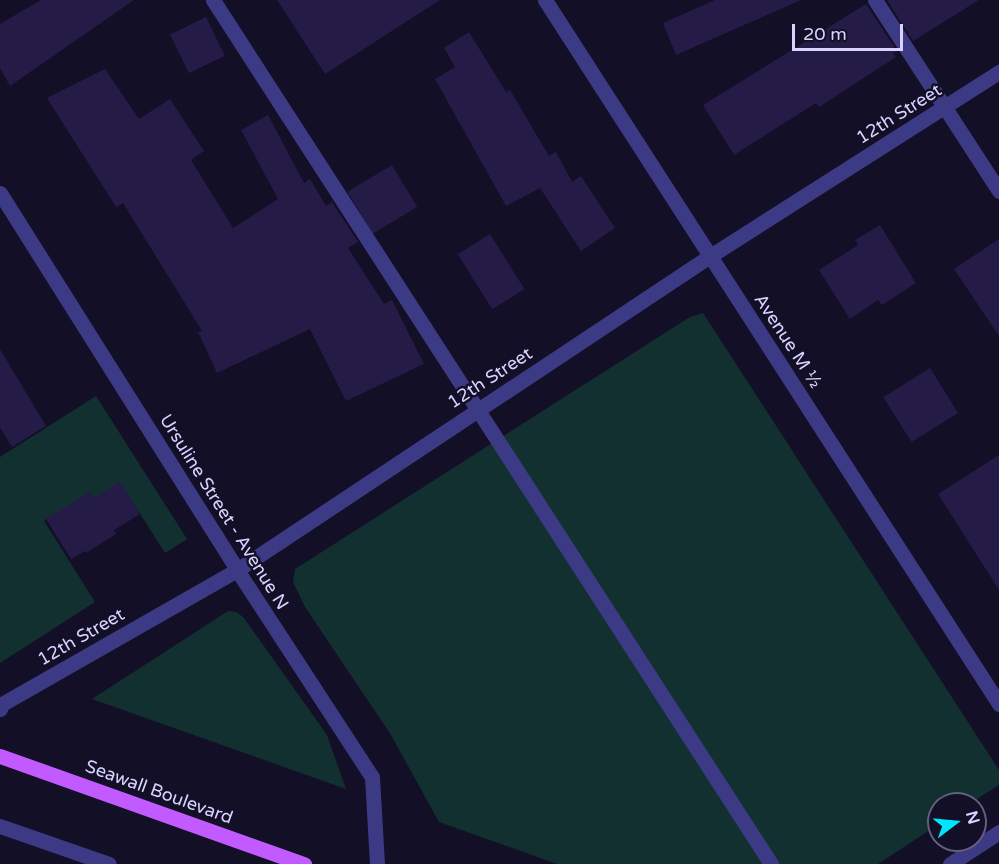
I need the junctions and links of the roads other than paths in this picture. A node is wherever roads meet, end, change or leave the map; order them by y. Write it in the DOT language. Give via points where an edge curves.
graph roads {
  1 [pos="213,0"];
  2 [pos="545,0"];
  3 [pos="875,0"];
  4 [pos="999,72"];
  5 [pos="945,108"];
  6 [pos="999,191"];
  7 [pos="0,193"];
  8 [pos="710,256"];
  9 [pos="478,408"];
  10 [pos="237,570"];
  11 [pos="1,704"];
  12 [pos="999,704"];
  13 [pos="0,756"];
  14 [pos="0,826"];
  15 [pos="999,832"];
  16 [pos="109,864"];
  17 [pos="304,864"];
  18 [pos="376,864"];
  19 [pos="771,864"];
  20 [pos="950,864"];
  1 -- 9 [label="street"];
  2 -- 8 [label="street, Avenue M ½"];
  3 -- 5 [label="street"];
  4 -- 5 [label="street, 12th Street"];
  5 -- 6 [label="street"];
  5 -- 8 [label="street, 12th Street"];
  7 -- 10 [label="street, Ursuline Street - Avenue N"];
  8 -- 9 [label="street, 12th Street"];
  8 -- 12 [label="street, Avenue M ½"];
  9 -- 10 [label="street, 12th Street"];
  9 -- 19 [label="street"];
  10 -- 11 [label="street, 12th Street"];
  10 -- 18 [label="street, Ursuline Street - Avenue N" via="372,777"];
  13 -- 17 [label="main road, Seawall Boulevard"];
  14 -- 16 [label="street"];
  15 -- 20 [label="street"];
}
